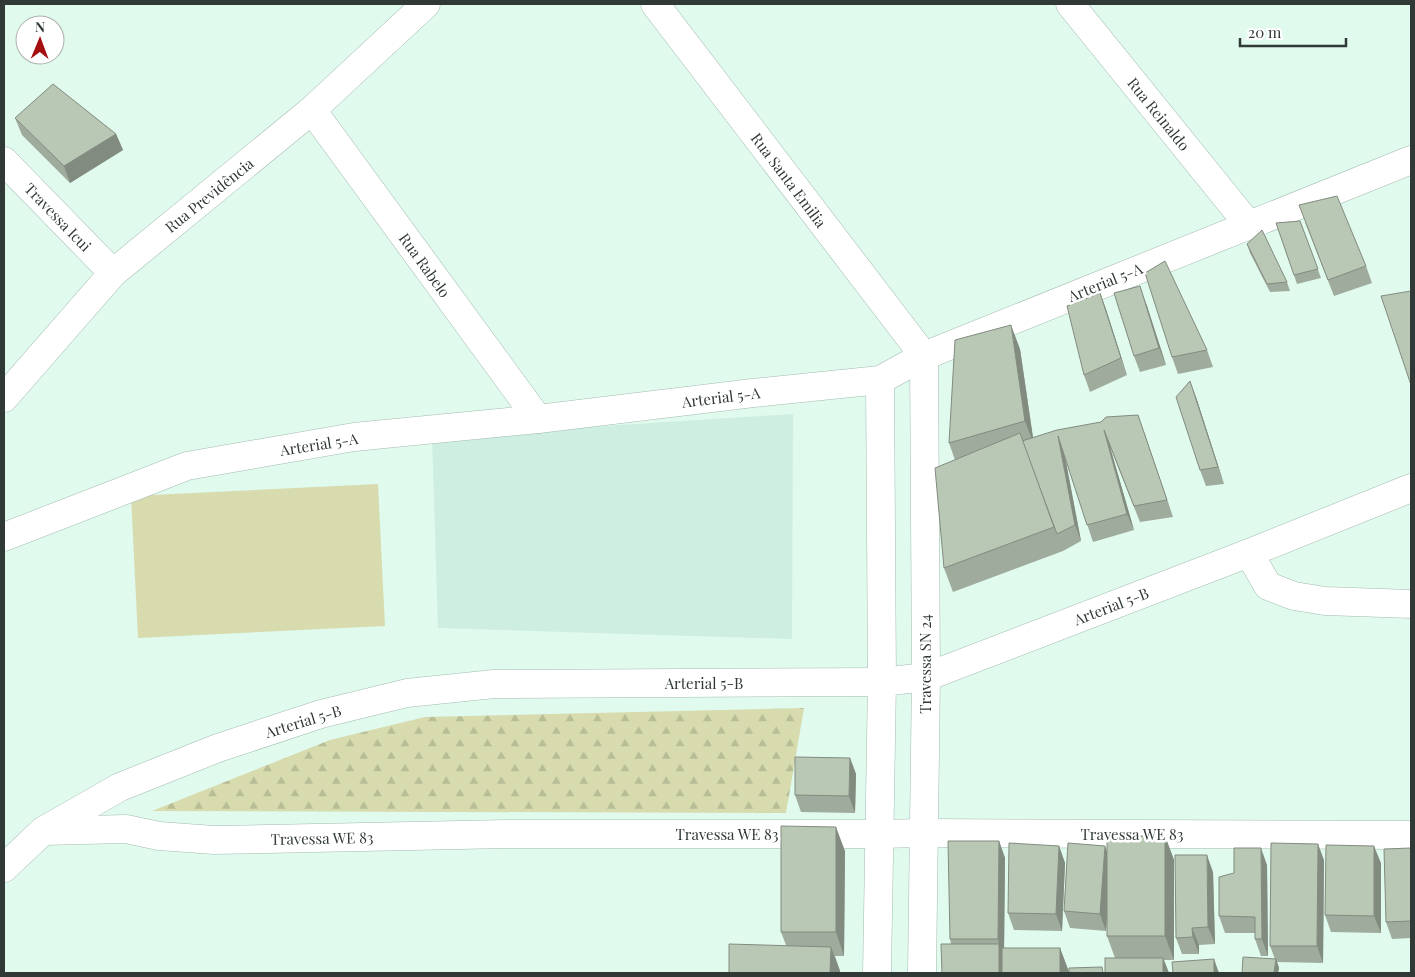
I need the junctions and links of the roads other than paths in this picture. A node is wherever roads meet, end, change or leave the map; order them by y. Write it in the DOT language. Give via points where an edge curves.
graph roads {
  1 [pos="426,4"];
  2 [pos="654,4"];
  3 [pos="1070,4"];
  4 [pos="312,110"];
  5 [pos="1411,160"];
  6 [pos="4,161"];
  7 [pos="1248,224"];
  8 [pos="113,273"];
  9 [pos="924,356"];
  10 [pos="880,380"];
  11 [pos="4,398"];
  12 [pos="538,419"];
  13 [pos="1411,488"];
  14 [pos="4,537"];
  15 [pos="1249,553"];
  16 [pos="1411,604"];
  17 [pos="926,677"];
  18 [pos="882,682"];
  19 [pos="43,832"];
  20 [pos="923,833"];
  21 [pos="879,834"];
  22 [pos="1411,835"];
  23 [pos="4,868"];
  24 [pos="877,973"];
  25 [pos="922,973"];
  1 -- 4 [label="street, Rua Previdência"];
  2 -- 9 [label="street, Rua Santa Emilia"];
  3 -- 7 [label="street, Rua Reinaldo"];
  4 -- 8 [label="street, Rua Previdência"];
  4 -- 12 [label="street, Rua Rabelo"];
  5 -- 7 [label="street, Arterial 5-A"];
  6 -- 8 [label="street, Travessa Icui"];
  7 -- 9 [label="street, Arterial 5-A"];
  8 -- 11 [label="street, Rua Previdência"];
  9 -- 10 [label="street, Arterial 5-A"];
  9 -- 17 [label="street, Travessa SN 24"];
  10 -- 12 [label="street, Arterial 5-A"];
  10 -- 18 [label="street"];
  12 -- 14 [label="street, Arterial 5-A" via="354,437 188,466"];
  13 -- 15 [label="street, Arterial 5-B"];
  15 -- 16 [label="street" via="1268,586 1294,596 1325,601"];
  15 -- 17 [label="street, Arterial 5-B"];
  17 -- 18 [label="street, Arterial 5-B"];
  17 -- 20 [label="street, Travessa SN 24"];
  18 -- 19 [label="street, Arterial 5-B" via="494,684 407,693 321,714 218,748 120,788"];
  18 -- 21 [label="street"];
  19 -- 21 [label="street, Travessa WE 83" via="126,829 158,836 214,840 507,834"];
  19 -- 23 [label="street, Arterial 5-B"];
  20 -- 21 [label="street, Travessa WE 83"];
  20 -- 22 [label="street, Travessa WE 83"];
  20 -- 25 [label="street, Travessa SN 24"];
  21 -- 24 [label="street"];
}
